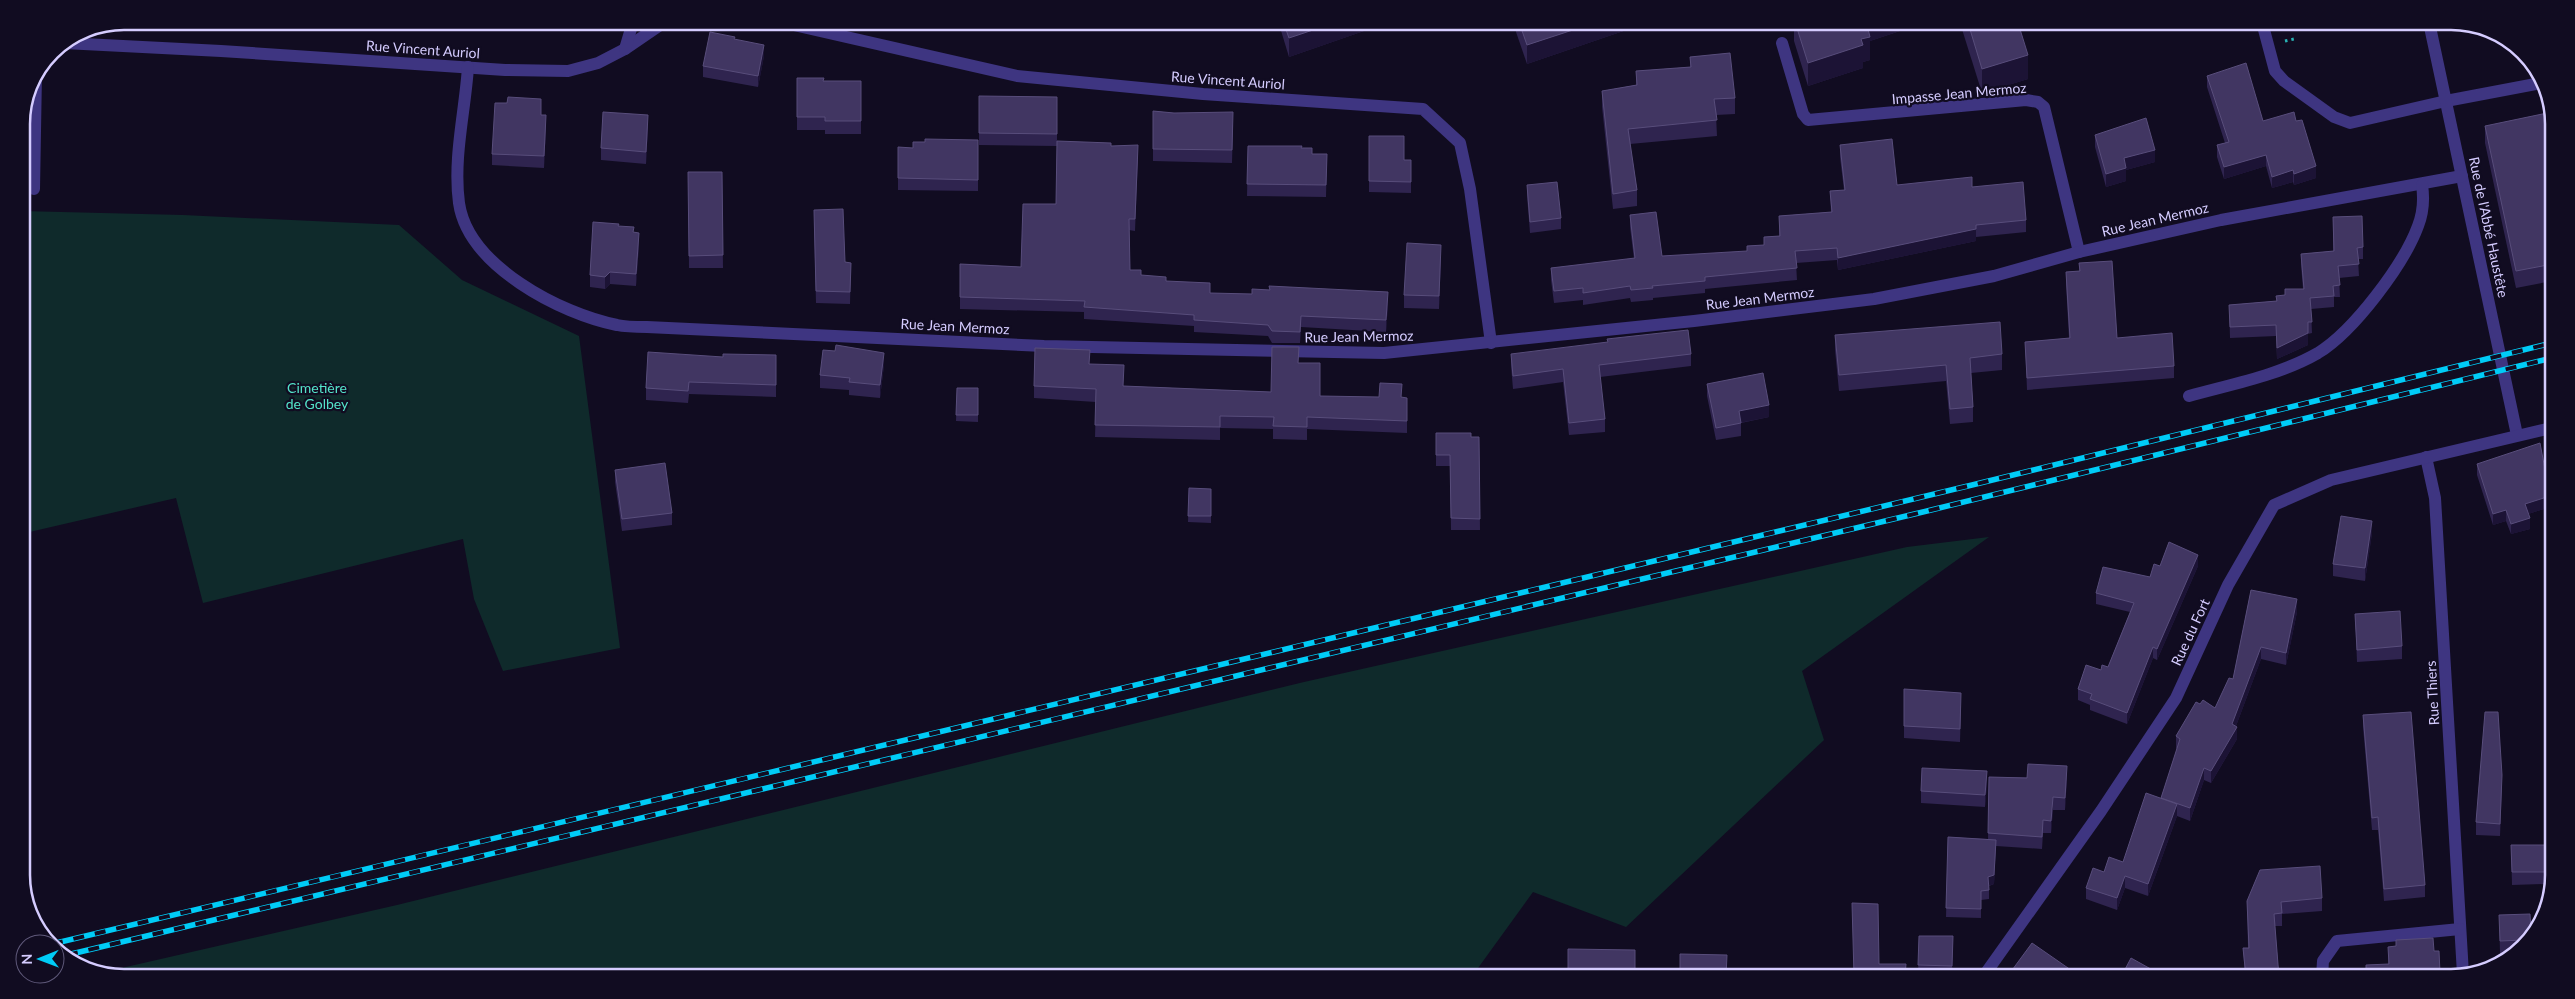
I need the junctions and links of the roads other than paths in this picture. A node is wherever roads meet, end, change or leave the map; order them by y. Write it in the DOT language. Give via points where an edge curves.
graph roads {
  1 [pos="631,30"];
  2 [pos="651,30"];
  3 [pos="816,30"];
  4 [pos="2263,30"];
  5 [pos="2431,30"];
  6 [pos="1782,43"];
  7 [pos="76,44"];
  8 [pos="625,48"];
  9 [pos="468,67"];
  10 [pos="2536,84"];
  11 [pos="34,98"];
  12 [pos="2446,101"];
  13 [pos="30,134"];
  14 [pos="30,166"];
  15 [pos="2462,176"];
  16 [pos="2422,185"];
  17 [pos="34,189"];
  18 [pos="2079,252"];
  19 [pos="1491,343"];
  20 [pos="2189,396"];
  21 [pos="2545,429"];
  22 [pos="2517,435"];
  23 [pos="2426,456"];
  24 [pos="2460,929"];
  25 [pos="2463,968"];
  26 [pos="1989,969"];
  27 [pos="2323,969"];
  1 -- 8 [label="street"];
  2 -- 8 [label="street, Rue Vincent Auriol"];
  3 -- 19 [label="street, Rue Vincent Auriol" via="1017,76 1203,94 1423,109 1460,143 1470,189"];
  4 -- 12 [label="street" via="2275,71 2334,117 2350,123"];
  5 -- 12 [label="street, Rue de l'Abbé Haustête"];
  6 -- 18 [label="street, Impasse Jean Mermoz" via="1803,114 1808,120 2026,100 2038,102 2044,107"];
  7 -- 9 [label="street, Rue Vincent Auriol"];
  8 -- 9 [label="street, Rue Vincent Auriol" via="598,63 568,71"];
  9 -- 19 [label="street, Rue Jean Mermoz" via="457,160 459,204 468,232 502,271 532,290 576,313 618,325 1044,346 1235,351 1384,354"];
  10 -- 12 [label="street"];
  11 -- 13 [label="street"];
  12 -- 15 [label="street, Rue de l'Abbé Haustête"];
  14 -- 17 [label="street"];
  15 -- 16 [label="street, Rue Jean Mermoz"];
  15 -- 22 [label="street, Rue de l'Abbé Haustête"];
  16 -- 18 [label="street, Rue Jean Mermoz" via="2221,220"];
  16 -- 20 [label="street" via="2424,198 2418,226 2394,271 2350,327 2319,352 2273,372"];
  18 -- 19 [label="street, Rue Jean Mermoz" via="1994,276 1874,299"];
  21 -- 22 [label="street, Rue du Fort"];
  22 -- 23 [label="street, Rue du Fort"];
  23 -- 24 [label="street, Rue Thiers" via="2435,498"];
  23 -- 26 [label="street, Rue du Fort" via="2331,480 2274,505 2228,585 2176,698 2101,811"];
  24 -- 25 [label="street, Rue Thiers"];
  24 -- 27 [label="street" via="2337,941 2323,961"];
}
